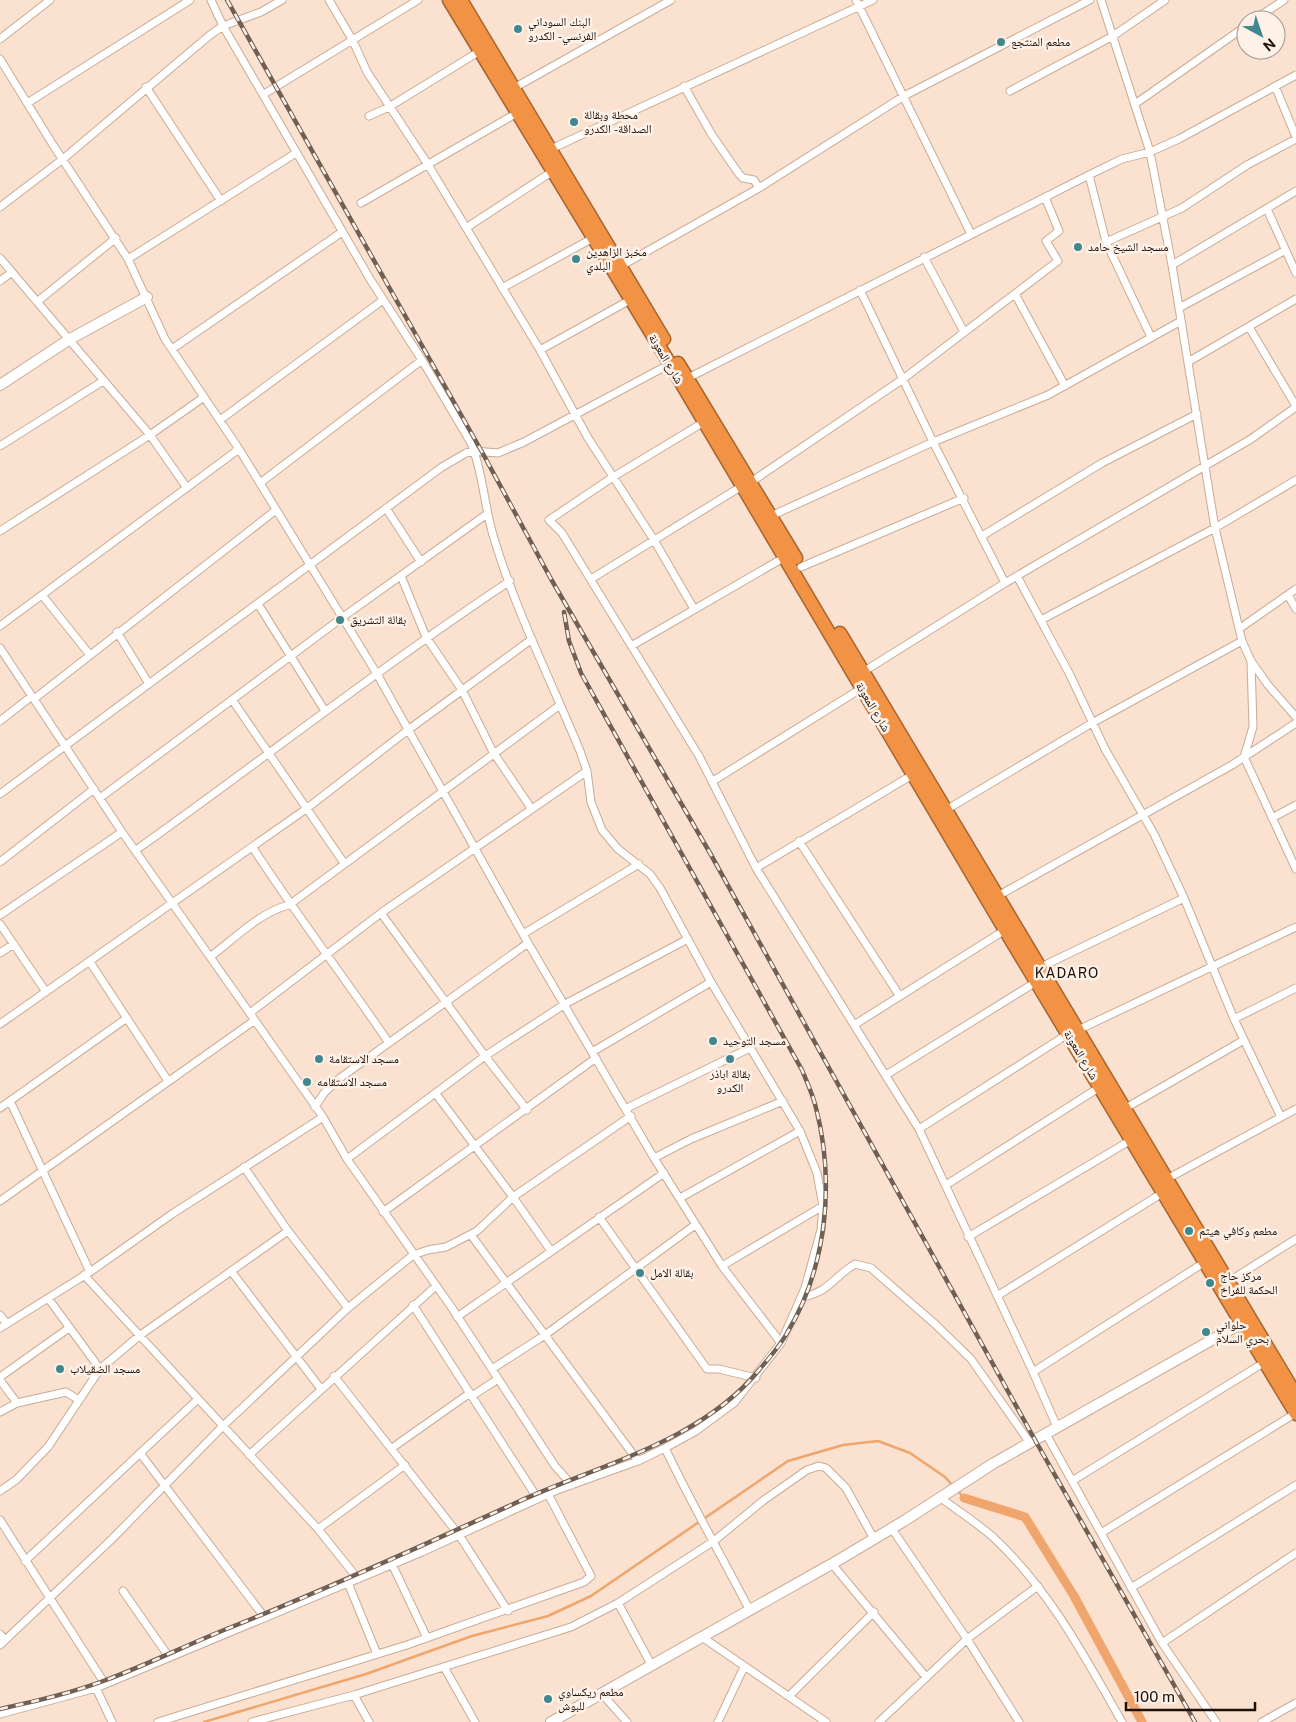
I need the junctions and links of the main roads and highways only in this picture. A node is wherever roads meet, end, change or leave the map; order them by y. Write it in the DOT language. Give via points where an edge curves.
graph roads {
  1 [pos="449,0"];
  2 [pos="464,1"];
  3 [pos="579,205"];
  4 [pos="684,380"];
  5 [pos="746,484"];
  6 [pos="993,898"];
  7 [pos="1073,1032"];
  8 [pos="1086,1053"];
  9 [pos="1246,1320"];
  10 [pos="1294,1387"];
  11 [pos="1296,1414"];
  1 -- 3 [label="highway, شارع المعونة" via="553,172"];
  2 -- 3 [label="highway, شارع المعونة" via="551,149"];
  3 -- 4 [label="highway, شارع المعونة" via="622,266"];
  3 -- 4 [label="highway, شارع المعونة" via="593,238 630,300 670,364"];
  4 -- 5 [label="highway, شارع المعونة"];
  4 -- 5 [label="highway, شارع المعونة" via="704,422"];
  5 -- 6 [label="highway, شارع المعونة" via="862,688"];
  5 -- 6 [label="highway, شارع المعونة" via="770,516 946,810"];
  6 -- 7 [label="highway, شارع المعونة" via="1041,967"];
  6 -- 7 [label="highway, شارع المعونة" via="1005,930 1036,982"];
  7 -- 8 [label="highway, شارع المعونة"];
  8 -- 9 [label="highway, شارع المعونة" via="1168,1180 1228,1282"];
  8 -- 9 [label="highway, شارع المعونة" via="1100,1087 1131,1140 1205,1262"];
  9 -- 10 [label="highway, شارع المعونة"];
  9 -- 11 [label="highway, شارع المعونة" via="1265,1362"];
}
